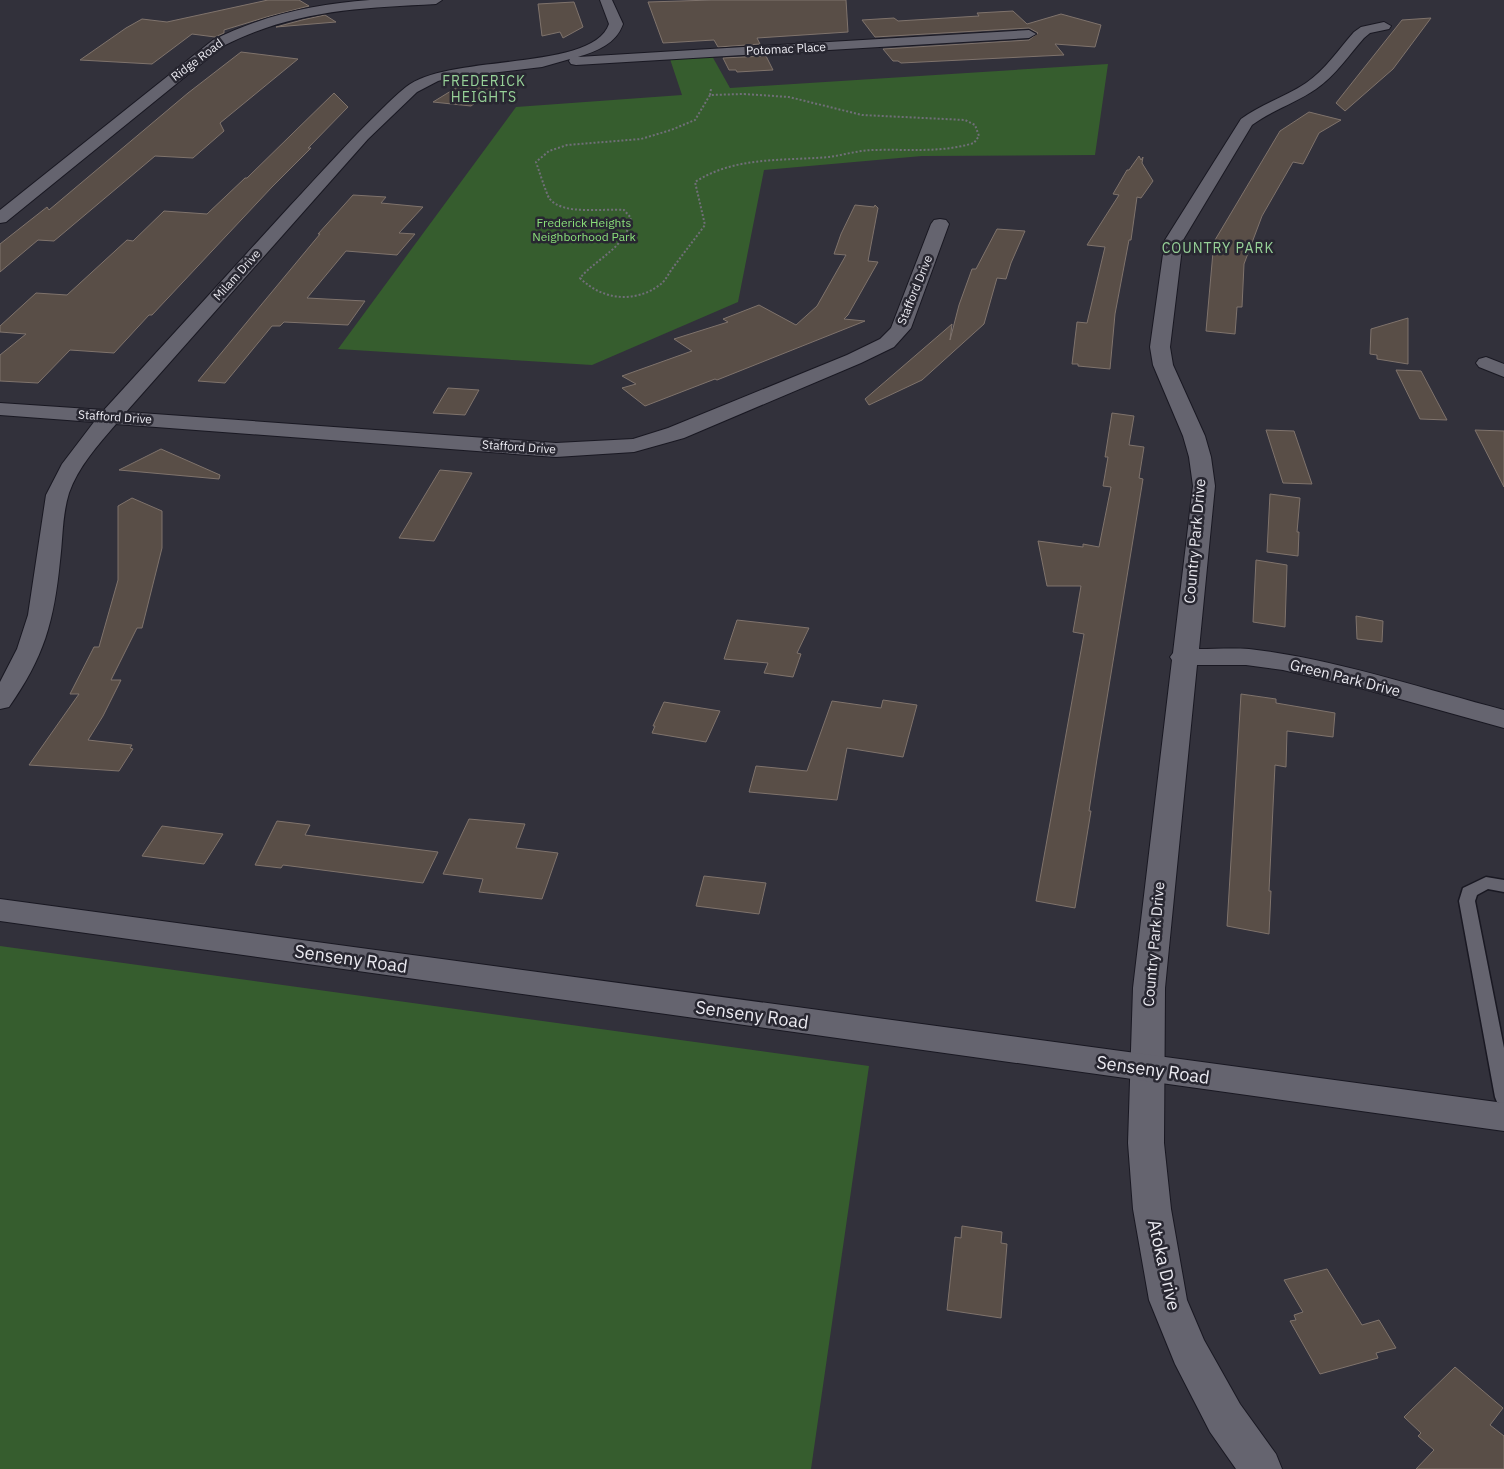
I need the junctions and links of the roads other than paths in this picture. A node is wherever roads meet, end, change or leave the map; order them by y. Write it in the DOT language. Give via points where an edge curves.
graph roads {
  1 [pos="436,0"];
  2 [pos="606,0"];
  3 [pos="1384,26"];
  4 [pos="1030,34"];
  5 [pos="542,63"];
  6 [pos="0,218"];
  7 [pos="940,224"];
  8 [pos="0,410"];
  9 [pos="110,417"];
  10 [pos="1184,657"];
  11 [pos="0,701"];
  12 [pos="1504,719"];
  13 [pos="1504,886"];
  14 [pos="0,910"];
  15 [pos="1498,1035"];
  16 [pos="1146,1069"];
  17 [pos="1504,1097"];
  18 [pos="1504,1117"];
  19 [pos="1261,1469"];
  1 -- 6 [label="street, Ridge Road" via="296,13 231,35"];
  2 -- 5 [label="street, Milam Drive" via="616,24 611,35 592,48"];
  3 -- 10 [label="street, Country Park Drive" via="1359,35 1310,87 1246,122 1174,240 1160,347 1163,365 1194,436 1204,486"];
  4 -- 5 [label="street, Potomac Place"];
  5 -- 9 [label="street, Milam Drive" via="461,71 433,78 412,89 363,136"];
  7 -- 9 [label="street, Stafford Drive" via="901,328 887,343 706,422 634,446 556,450"];
  8 -- 9 [label="street, Stafford Drive"];
  9 -- 11 [label="street, Milam Drive" via="69,471 58,495 41,620 29,655"];
  10 -- 12 [label="street, Green Park Drive" via="1246,657 1283,662"];
  10 -- 16 [label="street, Country Park Drive" via="1148,988"];
  13 -- 15 [label="lane" via="1486,884 1469,892 1467,901"];
  14 -- 16 [label="street, Senseny Road"];
  15 -- 17 [label="lane"];
  16 -- 18 [label="street, Senseny Road"];
  16 -- 19 [label="street, Atoka Drive" via="1146,1143 1152,1209 1168,1300 1189,1351 1225,1418"];
}
